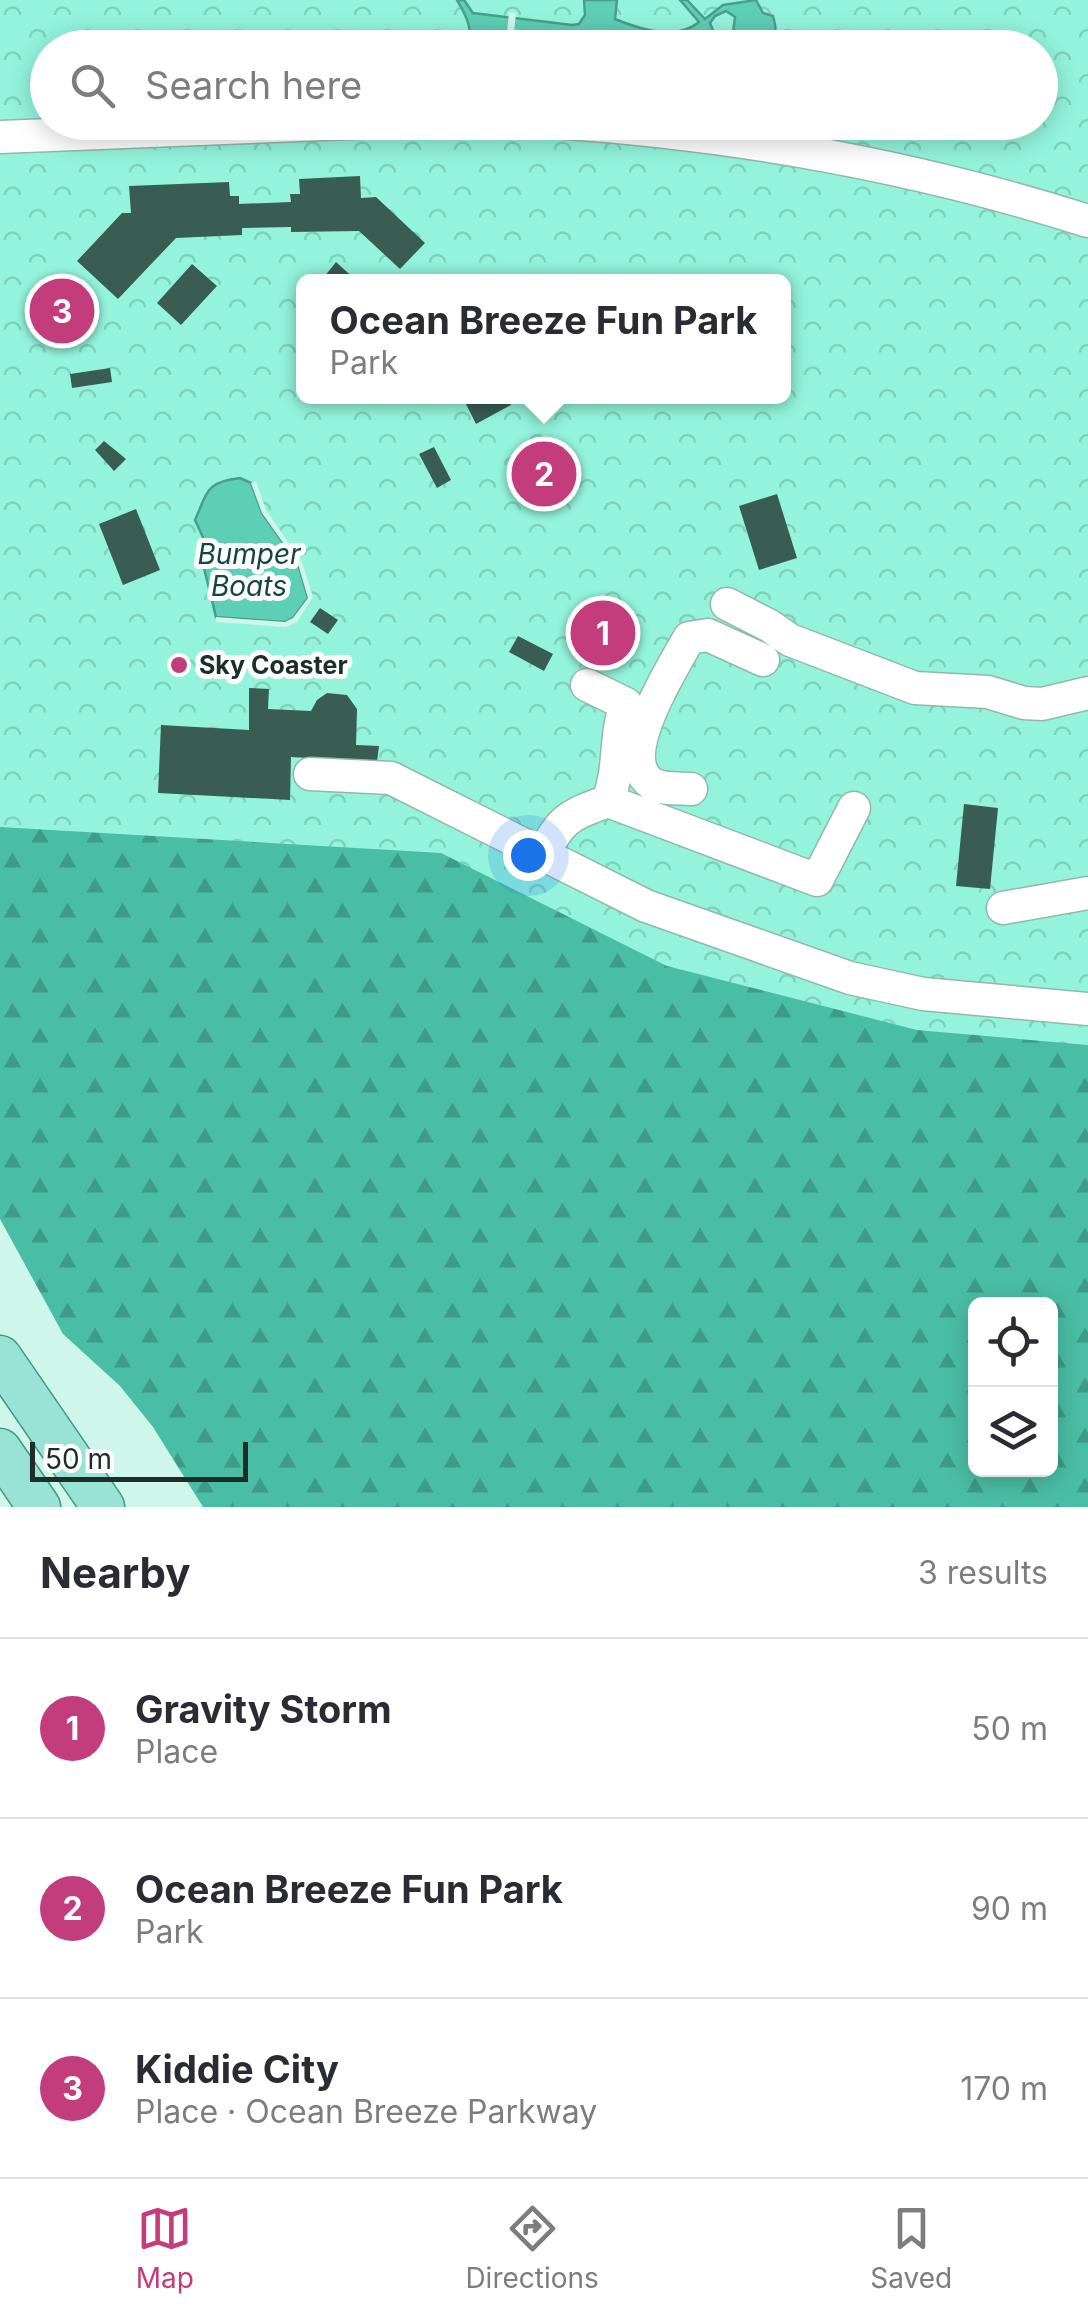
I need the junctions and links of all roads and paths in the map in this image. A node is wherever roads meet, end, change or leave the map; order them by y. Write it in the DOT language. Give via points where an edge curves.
graph roads {
  1 [pos="30,136"];
  2 [pos="0,137"];
  3 [pos="723,140"];
  4 [pos="1088,221"];
  5 [pos="727,604"];
  6 [pos="763,660"];
  7 [pos="587,685"];
  8 [pos="1088,693"];
  9 [pos="310,774"];
  10 [pos="647,778"];
  11 [pos="690,789"];
  12 [pos="618,805"];
  13 [pos="854,808"];
  14 [pos="543,854"];
  15 [pos="1088,893"];
  16 [pos="1003,908"];
  17 [pos="1088,1009"];
  18 [pos="0,1357"];
  19 [pos="0,1450"];
  20 [pos="39,1507"];
  21 [pos="103,1507"];
  1 -- 2 [label="street"];
  3 -- 4 [label="street" via="1008,196"];
  5 -- 8 [label="street" via="790,640 915,688 988,692 1042,704"];
  6 -- 10 [label="street" via="708,635 688,638 643,726 640,759"];
  7 -- 12 [label="street" via="626,704 619,725"];
  9 -- 14 [label="street" via="391,778"];
  10 -- 11 [label="street"];
  10 -- 12 [label="street"];
  12 -- 13 [label="street" via="817,880"];
  12 -- 14 [label="street" via="569,816"];
  14 -- 17 [label="street" via="646,906 850,978 923,994"];
  15 -- 16 [label="street"];
  18 -- 21 [label="main road"];
  19 -- 20 [label="main road"];
}
